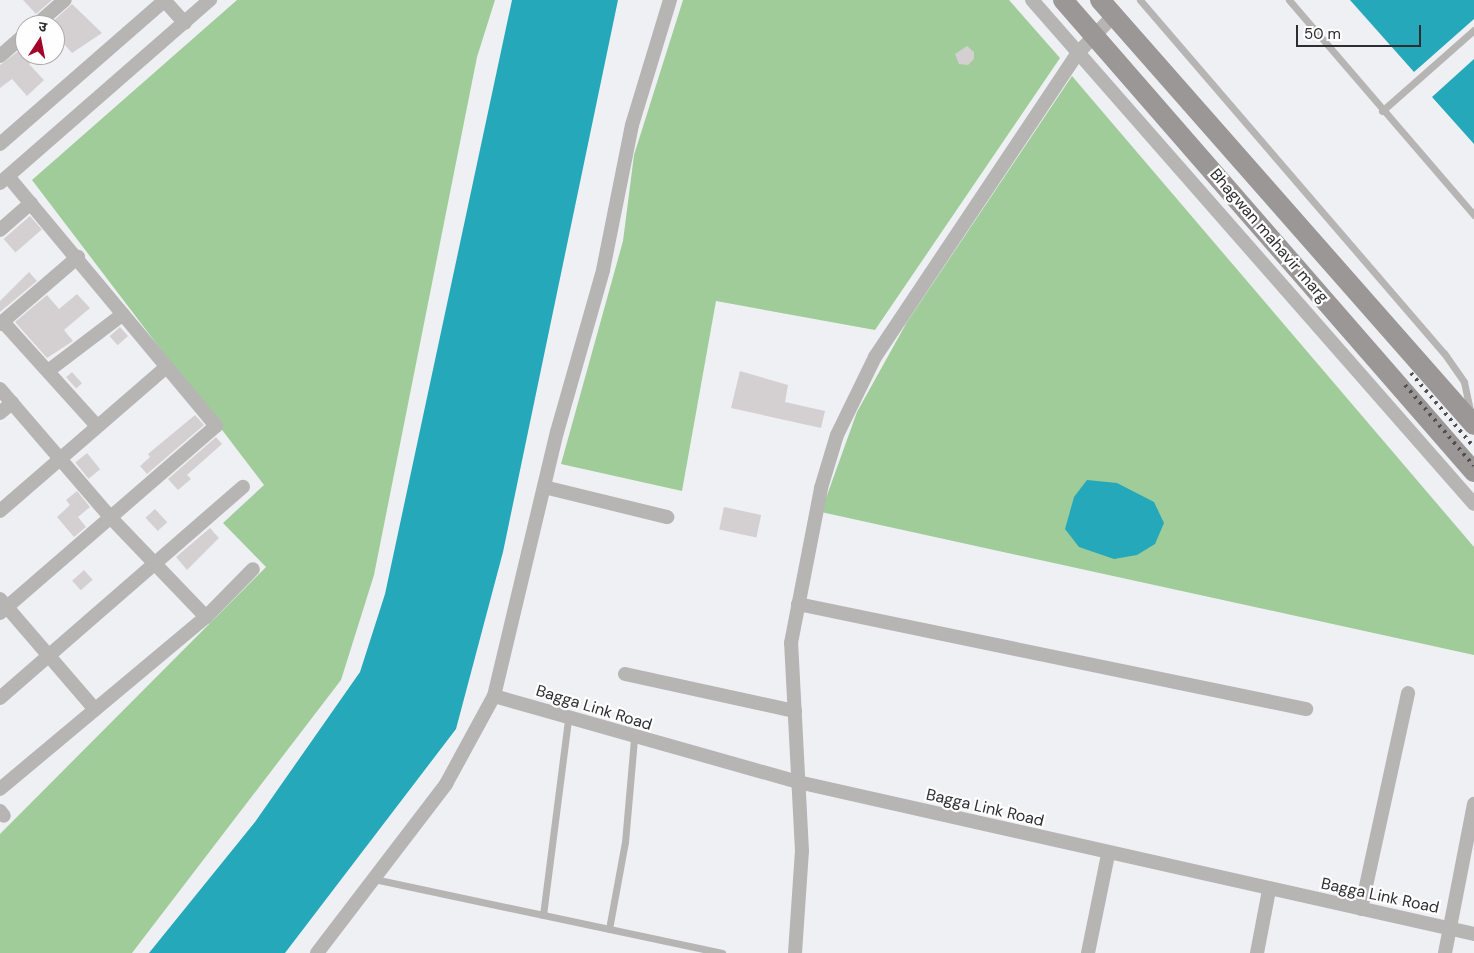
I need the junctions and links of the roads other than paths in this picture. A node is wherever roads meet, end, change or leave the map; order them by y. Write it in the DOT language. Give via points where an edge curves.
graph roads {
  1 [pos="164,0"];
  2 [pos="210,0"];
  3 [pos="670,0"];
  4 [pos="1032,0"];
  5 [pos="1063,0"];
  6 [pos="1100,0"];
  7 [pos="1140,0"];
  8 [pos="1289,0"];
  9 [pos="61,1"];
  10 [pos="46,15"];
  11 [pos="1114,15"];
  12 [pos="185,23"];
  13 [pos="1474,30"];
  14 [pos="1092,34"];
  15 [pos="15,43"];
  16 [pos="1077,54"];
  17 [pos="0,56"];
  18 [pos="1382,111"];
  19 [pos="0,144"];
  20 [pos="4,180"];
  21 [pos="31,203"];
  22 [pos="1474,216"];
  23 [pos="0,230"];
  24 [pos="78,256"];
  25 [pos="1368,304"];
  26 [pos="123,314"];
  27 [pos="2,323"];
  28 [pos="1345,324"];
  29 [pos="166,368"];
  30 [pos="48,371"];
  31 [pos="0,389"];
  32 [pos="12,403"];
  33 [pos="0,413"];
  34 [pos="1473,424"];
  35 [pos="98,426"];
  36 [pos="60,458"];
  37 [pos="1474,472"];
  38 [pos="243,487"];
  39 [pos="544,487"];
  40 [pos="1474,504"];
  41 [pos="0,511"];
  42 [pos="667,517"];
  43 [pos="112,519"];
  44 [pos="154,564"];
  45 [pos="253,569"];
  46 [pos="798,604"];
  47 [pos="2,606"];
  48 [pos="206,617"];
  49 [pos="49,655"];
  50 [pos="625,674"];
  51 [pos="1408,693"];
  52 [pos="494,696"];
  53 [pos="0,698"];
  54 [pos="93,707"];
  55 [pos="1306,709"];
  56 [pos="795,710"];
  57 [pos="568,719"];
  58 [pos="634,739"];
  59 [pos="798,782"];
  60 [pos="0,789"];
  61 [pos="1474,804"];
  62 [pos="1108,855"];
  63 [pos="374,879"];
  64 [pos="1269,890"];
  65 [pos="1361,909"];
  66 [pos="543,915"];
  67 [pos="609,929"];
  68 [pos="1450,929"];
  69 [pos="1474,934"];
  70 [pos="318,953"];
  71 [pos="722,953"];
  72 [pos="795,953"];
  73 [pos="1088,953"];
  74 [pos="1257,953"];
  75 [pos="1445,953"];
  1 -- 12 [label="street"];
  1 -- 19 [label="street"];
  2 -- 12 [label="street"];
  3 -- 39 [label="street" via="632,125 603,270"];
  4 -- 16 [label="street"];
  5 -- 14 [label="main road, Bhagwan mahavir marg"];
  6 -- 11 [label="main road, Bhagwan mahavir marg"];
  7 -- 34 [label="lane" via="1444,353 1471,399"];
  8 -- 18 [label="lane"];
  9 -- 10 [label="street"];
  11 -- 14 [label="street"];
  11 -- 25 [label="main road, Bhagwan mahavir marg"];
  12 -- 20 [label="street"];
  13 -- 18 [label="lane"];
  14 -- 16 [label="street"];
  14 -- 28 [label="main road, Bhagwan mahavir marg"];
  15 -- 17 [label="street"];
  16 -- 40 [label="street"];
  16 -- 46 [label="street" via="864,374 825,472"];
  18 -- 22 [label="lane"];
  20 -- 21 [label="street"];
  21 -- 23 [label="street"];
  21 -- 24 [label="street"];
  24 -- 26 [label="street"];
  24 -- 27 [label="street"];
  25 -- 28 [label="main road"];
  25 -- 34 [label="main road, Bhagwan mahavir marg"];
  26 -- 29 [label="street"];
  26 -- 30 [label="street"];
  27 -- 30 [label="street"];
  28 -- 37 [label="main road, Bhagwan mahavir marg"];
  29 -- 35 [label="street"];
  29 -- 43 [label="street" via="216,426"];
  30 -- 35 [label="street"];
  31 -- 32 [label="street"];
  32 -- 33 [label="street"];
  32 -- 36 [label="street"];
  35 -- 36 [label="street"];
  36 -- 41 [label="street"];
  36 -- 43 [label="street"];
  38 -- 44 [label="street"];
  39 -- 42 [label="street"];
  39 -- 52 [label="street"];
  43 -- 44 [label="street"];
  43 -- 47 [label="street"];
  44 -- 48 [label="street"];
  44 -- 49 [label="street"];
  45 -- 48 [label="street"];
  46 -- 55 [label="street"];
  46 -- 56 [label="street" via="791,644"];
  47 -- 49 [label="street"];
  48 -- 54 [label="street"];
  49 -- 53 [label="street"];
  49 -- 54 [label="street"];
  50 -- 56 [label="street"];
  51 -- 65 [label="street"];
  52 -- 57 [label="street, Bagga Link Road"];
  52 -- 63 [label="street" via="446,784"];
  54 -- 60 [label="street"];
  56 -- 59 [label="street"];
  57 -- 58 [label="street, Bagga Link Road"];
  57 -- 66 [label="lane"];
  58 -- 59 [label="street, Bagga Link Road"];
  58 -- 67 [label="lane" via="625,842"];
  59 -- 62 [label="street, Bagga Link Road"];
  59 -- 72 [label="street" via="802,851"];
  61 -- 68 [label="street"];
  62 -- 64 [label="street, Bagga Link Road"];
  62 -- 73 [label="street"];
  63 -- 66 [label="lane"];
  63 -- 70 [label="street"];
  64 -- 65 [label="street, Bagga Link Road"];
  64 -- 74 [label="street"];
  65 -- 68 [label="street, Bagga Link Road"];
  66 -- 67 [label="lane"];
  67 -- 71 [label="lane"];
  68 -- 69 [label="street, Bagga Link Road"];
  68 -- 75 [label="street"];
}
